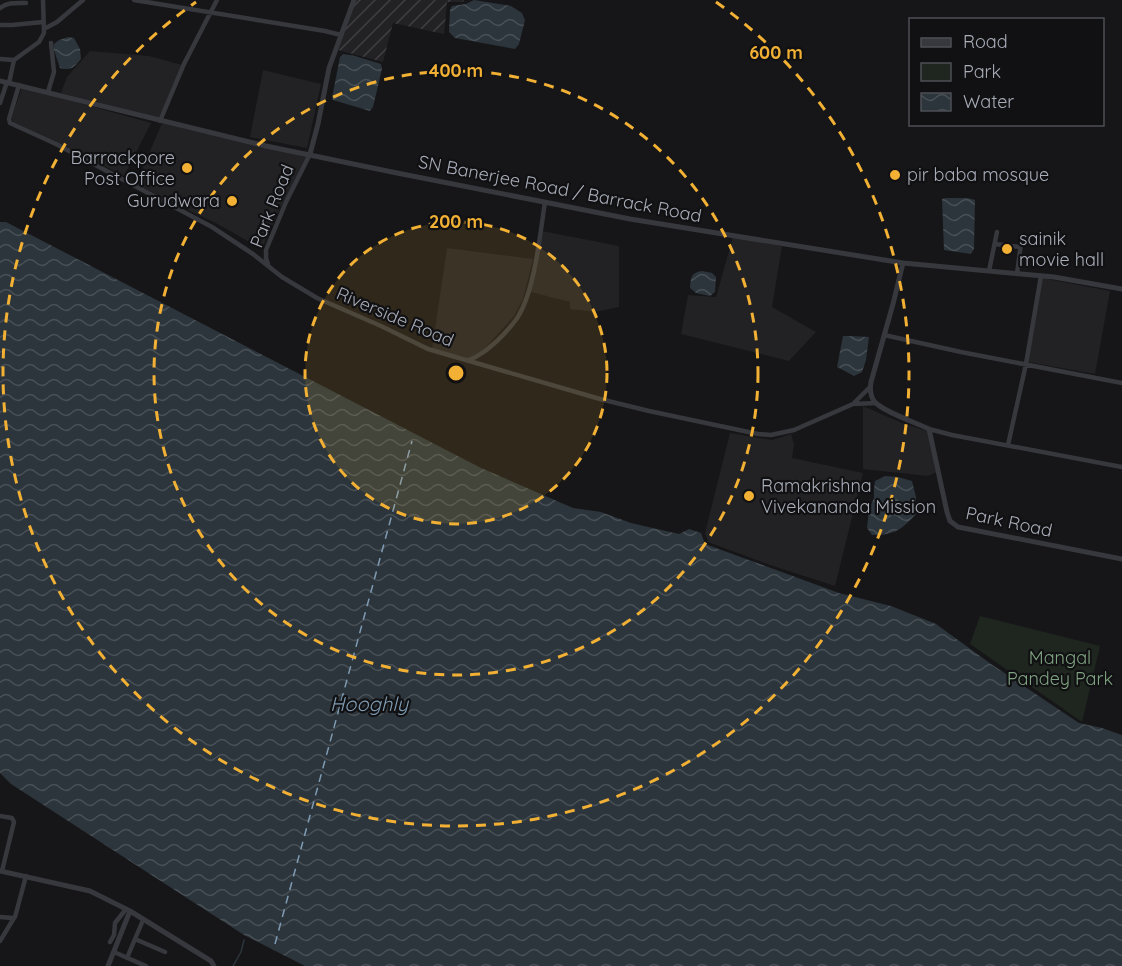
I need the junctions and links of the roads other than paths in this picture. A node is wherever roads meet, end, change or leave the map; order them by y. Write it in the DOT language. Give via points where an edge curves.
graph roads {
  1 [pos="43,0"];
  2 [pos="83,0"];
  3 [pos="134,0"];
  4 [pos="217,0"];
  5 [pos="354,0"];
  6 [pos="161,2"];
  7 [pos="26,3"];
  8 [pos="0,8"];
  9 [pos="211,12"];
  10 [pos="44,22"];
  11 [pos="0,25"];
  12 [pos="44,29"];
  13 [pos="341,35"];
  14 [pos="51,43"];
  15 [pos="0,59"];
  16 [pos="14,60"];
  17 [pos="5,82"];
  18 [pos="19,85"];
  19 [pos="48,92"];
  20 [pos="0,104"];
  21 [pos="160,121"];
  22 [pos="310,154"];
  23 [pos="545,202"];
  24 [pos="997,232"];
  25 [pos="1022,235"];
  26 [pos="995,244"];
  27 [pos="1020,248"];
  28 [pos="266,250"];
  29 [pos="253,254"];
  30 [pos="903,263"];
  31 [pos="270,268"];
  32 [pos="989,271"];
  33 [pos="1017,274"];
  34 [pos="1041,276"];
  35 [pos="1122,289"];
  36 [pos="884,335"];
  37 [pos="467,361"];
  38 [pos="1026,364"];
  39 [pos="1122,383"];
  40 [pos="870,387"];
  41 [pos="876,403"];
  42 [pos="853,404"];
  43 [pos="929,429"];
  44 [pos="943,433"];
  45 [pos="933,445"];
  46 [pos="1008,445"];
  47 [pos="1122,466"];
  48 [pos="1122,559"];
  49 [pos="0,816"];
  50 [pos="1,871"];
  51 [pos="26,876"];
  52 [pos="128,910"];
  53 [pos="0,917"];
  54 [pos="14,918"];
  55 [pos="143,920"];
  56 [pos="135,939"];
  57 [pos="0,941"];
  58 [pos="110,942"];
  59 [pos="114,952"];
  60 [pos="165,952"];
  61 [pos="127,958"];
  62 [pos="108,966"];
  63 [pos="146,966"];
  64 [pos="214,966"];
  1 -- 10 [label="street"];
  2 -- 12 [label="street"];
  3 -- 6 [label="street"];
  4 -- 9 [label="street"];
  5 -- 13 [label="street"];
  6 -- 9 [label="street"];
  7 -- 8 [label="street" via="4,4"];
  9 -- 13 [label="street"];
  9 -- 21 [label="street"];
  10 -- 11 [label="street"];
  10 -- 12 [label="street"];
  12 -- 16 [label="street" via="39,42"];
  13 -- 22 [label="street" via="329,68"];
  14 -- 19 [label="street" via="54,70"];
  15 -- 16 [label="street"];
  16 -- 17 [label="street"];
  17 -- 18 [label="street, SN Banerjee Road / Barrack Road"];
  17 -- 20 [label="street"];
  18 -- 19 [label="street, SN Banerjee Road / Barrack Road"];
  18 -- 29 [label="street, Riverside Road" via="10,123 212,227"];
  19 -- 21 [label="street, SN Banerjee Road / Barrack Road"];
  21 -- 22 [label="street, SN Banerjee Road / Barrack Road"];
  22 -- 23 [label="street, SN Banerjee Road / Barrack Road"];
  22 -- 28 [label="street, Park Road"];
  23 -- 30 [label="street, SN Banerjee Road / Barrack Road"];
  23 -- 37 [label="street" via="522,311 501,337"];
  24 -- 26 [label="street"];
  25 -- 27 [label="street"];
  26 -- 27 [label="street"];
  26 -- 32 [label="street"];
  27 -- 33 [label="street"];
  28 -- 29 [label="street"];
  28 -- 31 [label="street, Park Road"];
  29 -- 31 [label="street, Riverside Road"];
  30 -- 32 [label="street, SN Banerjee Road / Barrack Road"];
  30 -- 36 [label="street"];
  31 -- 37 [label="street, Riverside Road" via="317,298 428,349"];
  32 -- 33 [label="street, SN Banerjee Road / Barrack Road"];
  33 -- 34 [label="street, SN Banerjee Road / Barrack Road"];
  34 -- 35 [label="street, SN Banerjee Road / Barrack Road"];
  34 -- 38 [label="street"];
  36 -- 38 [label="street"];
  36 -- 40 [label="street"];
  37 -- 42 [label="street, Riverside Road" via="600,399 758,434 783,434"];
  38 -- 39 [label="street"];
  38 -- 46 [label="street"];
  40 -- 41 [label="street"];
  40 -- 42 [label="street"];
  41 -- 42 [label="street, Riverside Road"];
  41 -- 43 [label="street"];
  43 -- 44 [label="street"];
  43 -- 45 [label="street, Park Road"];
  44 -- 45 [label="street"];
  44 -- 46 [label="street"];
  45 -- 48 [label="street, Park Road" via="953,525"];
  46 -- 47 [label="street"];
  49 -- 50 [label="street" via="14,822"];
  50 -- 51 [label="street"];
  51 -- 52 [label="street" via="87,890"];
  51 -- 54 [label="street"];
  52 -- 55 [label="street"];
  52 -- 58 [label="street" via="116,921"];
  52 -- 59 [label="street"];
  53 -- 54 [label="street"];
  54 -- 57 [label="street"];
  55 -- 56 [label="street"];
  55 -- 64 [label="street"];
  56 -- 60 [label="street"];
  56 -- 61 [label="street"];
  59 -- 61 [label="street"];
  59 -- 62 [label="street"];
  61 -- 63 [label="street"];
}
